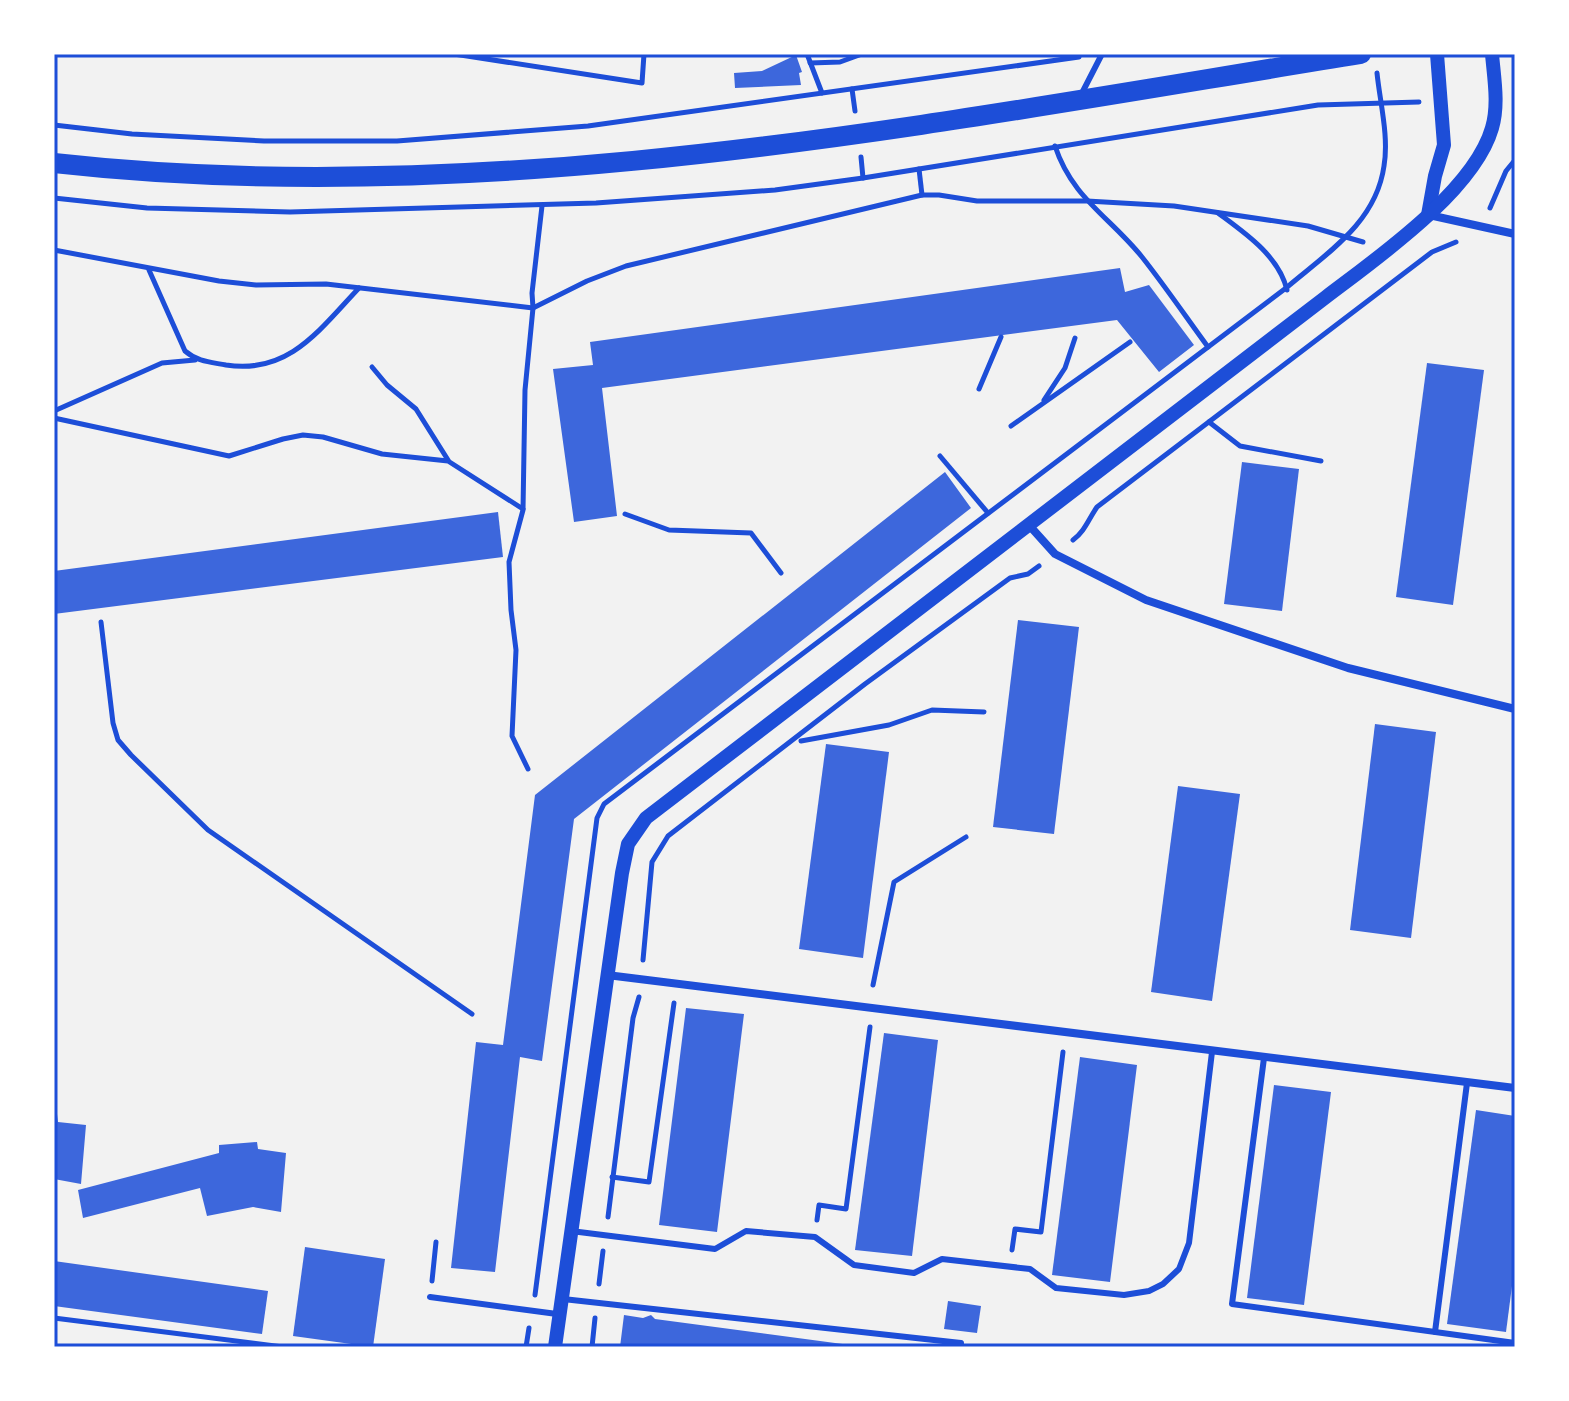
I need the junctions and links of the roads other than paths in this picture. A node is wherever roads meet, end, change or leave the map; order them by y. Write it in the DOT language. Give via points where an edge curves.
graph roads {
  1 [pos="1102,54"];
  2 [pos="1437,54"];
  3 [pos="1492,54"];
  4 [pos="1368,60"];
  5 [pos="1079,99"];
  6 [pos="54,163"];
  7 [pos="1428,215"];
  8 [pos="1515,234"];
  9 [pos="1028,524"];
  10 [pos="1515,709"];
  11 [pos="607,975"];
  12 [pos="1212,1052"];
  13 [pos="1264,1058"];
  14 [pos="1467,1083"];
  15 [pos="1515,1088"];
  16 [pos="571,1231"];
  17 [pos="430,1297"];
  18 [pos="561,1307"];
  19 [pos="1435,1332"];
  20 [pos="1515,1343"];
  21 [pos="555,1347"];
  22 [pos="961,1347"];
  1 -- 5 [label="lane"];
  2 -- 7 [label="street" via="1444,145"];
  3 -- 7 [label="street" via="1493,127 1480,155"];
  4 -- 5 [label="main road"];
  5 -- 6 [label="main road" via="714,151 472,173 246,176"];
  7 -- 8 [label="street"];
  7 -- 9 [label="street"];
  9 -- 10 [label="street" via="1055,554 1146,600 1348,668"];
  9 -- 11 [label="street" via="646,818 628,844"];
  11 -- 12 [label="street"];
  11 -- 16 [label="street"];
  12 -- 13 [label="street"];
  12 -- 16 [label="lane" via="1189,1243 1179,1269 1149,1291 1124,1295 1056,1288 1030,1269 942,1259 914,1273 854,1265 815,1237 746,1231 715,1249"];
  13 -- 14 [label="street"];
  13 -- 19 [label="lane" via="1232,1304"];
  14 -- 15 [label="street"];
  14 -- 19 [label="lane"];
  16 -- 18 [label="street"];
  17 -- 18 [label="lane" via="533,1311"];
  18 -- 21 [label="street"];
  18 -- 22 [label="lane" via="597,1303"];
  19 -- 20 [label="lane"];
}
